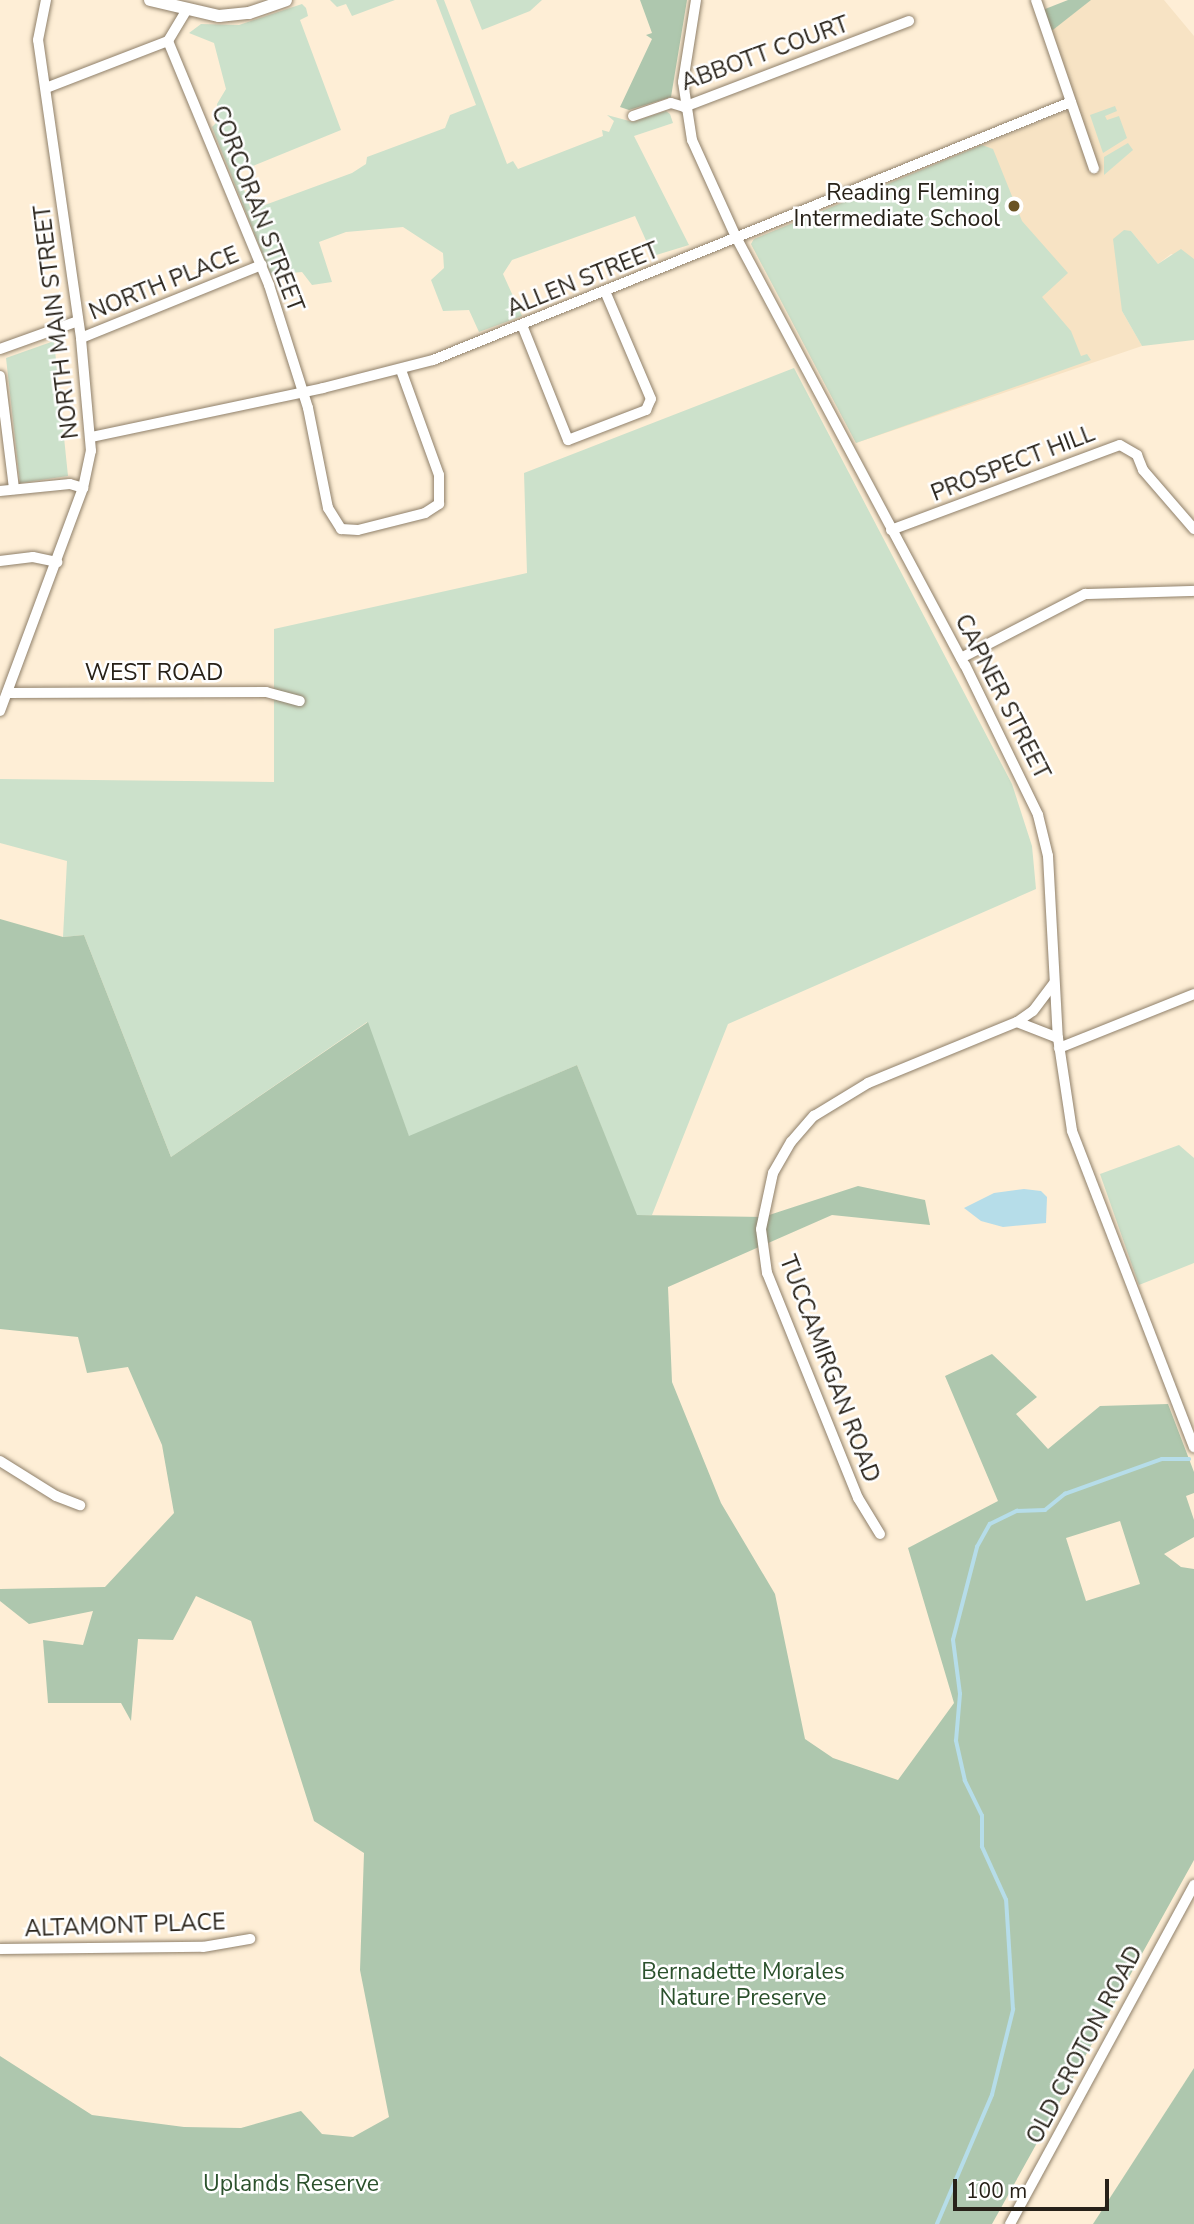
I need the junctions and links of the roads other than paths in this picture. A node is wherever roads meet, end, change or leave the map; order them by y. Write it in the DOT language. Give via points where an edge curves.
graph roads {
  1 [pos="46,0"];
  2 [pos="150,0"];
  3 [pos="286,0"];
  4 [pos="696,0"];
  5 [pos="1036,0"];
  6 [pos="187,11"];
  7 [pos="909,21"];
  8 [pos="168,41"];
  9 [pos="46,88"];
  10 [pos="1071,102"];
  11 [pos="684,107"];
  12 [pos="633,116"];
  13 [pos="1094,168"];
  14 [pos="736,237"];
  15 [pos="262,265"];
  16 [pos="605,291"];
  17 [pos="78,321"];
  18 [pos="523,325"];
  19 [pos="80,338"];
  20 [pos="0,349"];
  21 [pos="401,370"];
  22 [pos="0,376"];
  23 [pos="303,392"];
  24 [pos="91,437"];
  25 [pos="83,488"];
  26 [pos="14,489"];
  27 [pos="0,491"];
  28 [pos="1194,529"];
  29 [pos="891,530"];
  30 [pos="0,561"];
  31 [pos="57,562"];
  32 [pos="1194,591"];
  33 [pos="961,658"];
  34 [pos="7,693"];
  35 [pos="300,701"];
  36 [pos="0,711"];
  37 [pos="1055,982"];
  38 [pos="1194,994"];
  39 [pos="1017,1022"];
  40 [pos="1059,1043"];
  41 [pos="1194,1447"];
  42 [pos="0,1461"];
  43 [pos="80,1505"];
  44 [pos="880,1535"];
  45 [pos="1194,1885"];
  46 [pos="250,1939"];
  47 [pos="0,1949"];
  48 [pos="1010,2224"];
  1 -- 9 [label="street, NORTH MAIN STREET" via="38,40"];
  2 -- 6 [label="street"];
  3 -- 6 [label="street" via="241,14"];
  4 -- 11 [label="street, CAPNER STREET" via="685,61"];
  5 -- 10 [label="street"];
  6 -- 8 [label="street"];
  7 -- 11 [label="street, ABBOTT COURT"];
  8 -- 9 [label="street"];
  8 -- 15 [label="street, CORCORAN STREET"];
  9 -- 17 [label="street, NORTH MAIN STREET"];
  10 -- 13 [label="street"];
  10 -- 14 [label="street, ALLEN STREET"];
  11 -- 12 [label="street, ABBOTT COURT" via="671,103"];
  11 -- 14 [label="street, CAPNER STREET" via="692,140"];
  14 -- 16 [label="street, ALLEN STREET"];
  14 -- 29 [label="street, CAPNER STREET"];
  15 -- 19 [label="street, NORTH PLACE"];
  15 -- 23 [label="street, CORCORAN STREET"];
  16 -- 18 [label="street, ALLEN STREET"];
  16 -- 18 [label="street" via="651,398 646,410 568,440"];
  17 -- 19 [label="street, NORTH MAIN STREET"];
  17 -- 20 [label="street"];
  18 -- 21 [label="street, ALLEN STREET"];
  19 -- 24 [label="street, NORTH MAIN STREET"];
  21 -- 23 [label="street, ALLEN STREET"];
  21 -- 23 [label="street, CORCORAN STREET" via="439,475 442,498 434,510 358,530 341,529 330,518"];
  22 -- 26 [label="street"];
  23 -- 24 [label="street, ALLEN STREET"];
  24 -- 25 [label="street, NORTH MAIN STREET"];
  25 -- 26 [label="street" via="70,484"];
  25 -- 31 [label="street, NORTH MAIN STREET"];
  26 -- 27 [label="street"];
  28 -- 29 [label="street, PROSPECT HILL" via="1143,470 1137,455 1120,445"];
  29 -- 33 [label="street, CAPNER STREET"];
  30 -- 31 [label="street" via="33,557"];
  31 -- 34 [label="street, NORTH MAIN STREET"];
  32 -- 33 [label="street" via="1085,594"];
  33 -- 37 [label="street, CAPNER STREET" via="1023,778 1044,833"];
  34 -- 35 [label="street, WEST ROAD" via="253,692"];
  34 -- 36 [label="street, NORTH MAIN STREET"];
  37 -- 39 [label="street, TUCCAMIRGAN ROAD" via="1034,1011"];
  37 -- 40 [label="street, CAPNER STREET"];
  38 -- 40 [label="street"];
  39 -- 40 [label="street"];
  39 -- 44 [label="street, TUCCAMIRGAN ROAD" via="868,1083 828,1106 791,1142 766,1196 761,1242 773,1291 858,1498"];
  40 -- 41 [label="street, CAPNER STREET" via="1066,1104 1080,1158"];
  42 -- 43 [label="street" via="56,1496"];
  45 -- 48 [label="street, OLD CROTON ROAD"];
  46 -- 47 [label="street, ALTAMONT PLACE" via="203,1947"];
}
